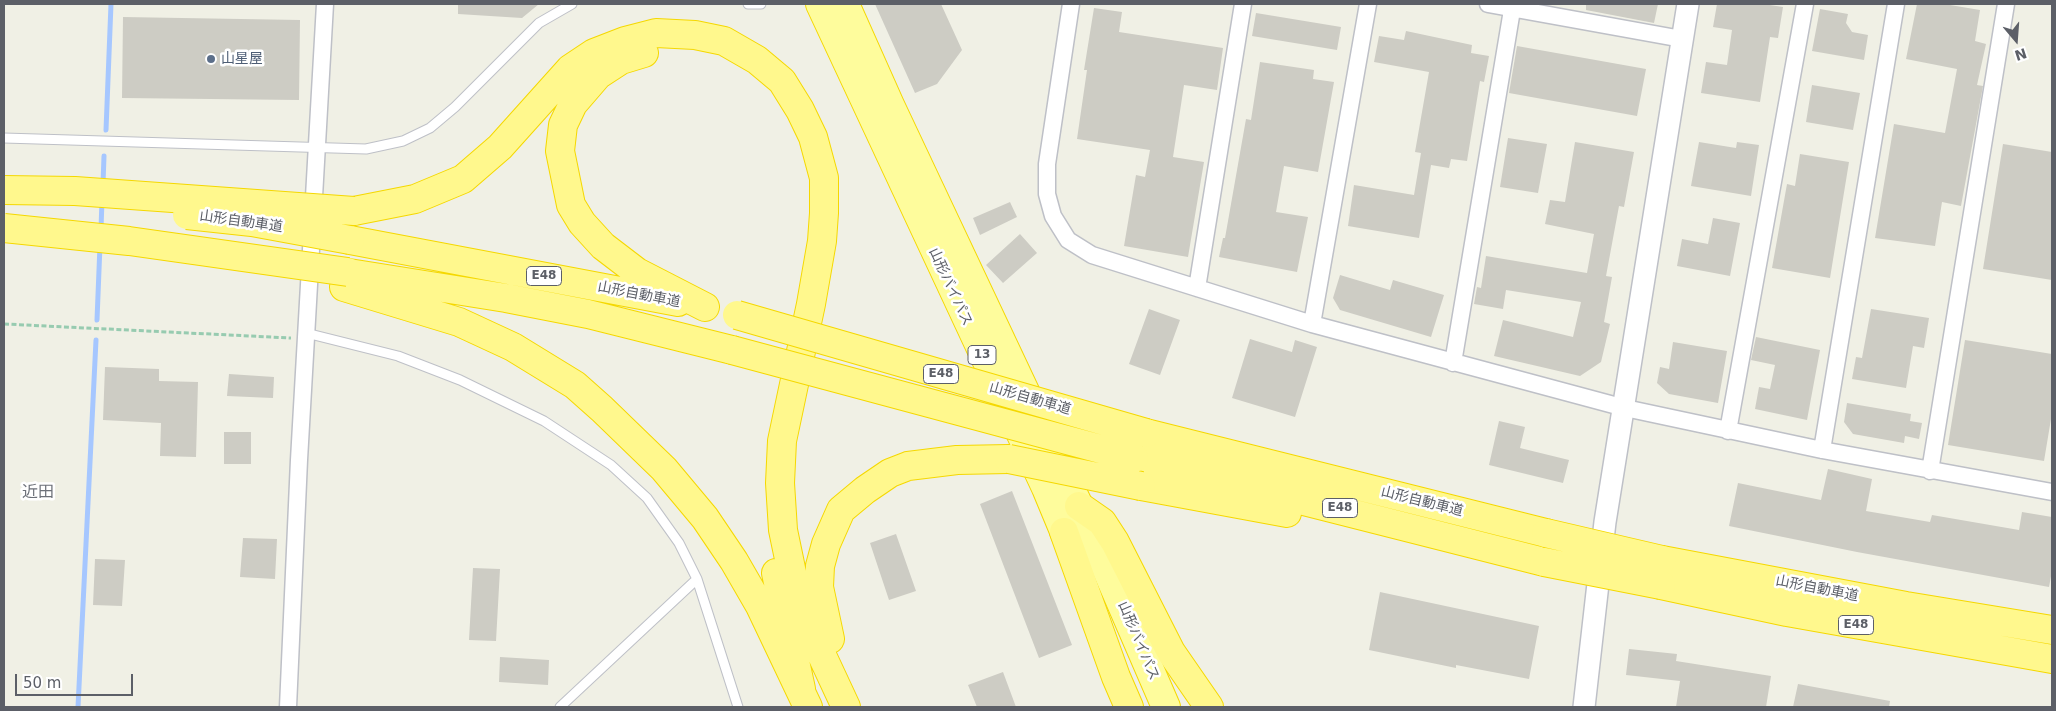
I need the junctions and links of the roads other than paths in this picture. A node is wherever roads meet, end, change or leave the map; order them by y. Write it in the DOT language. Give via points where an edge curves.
graph roads {
  1 [pos="325,4"];
  2 [pos="572,4"];
  3 [pos="748,4"];
  4 [pos="760,4"];
  5 [pos="820,4"];
  6 [pos="846,4"];
  7 [pos="1072,4"];
  8 [pos="1242,4"];
  9 [pos="1368,4"];
  10 [pos="1488,4"];
  11 [pos="1688,4"];
  12 [pos="1805,4"];
  13 [pos="1896,4"];
  14 [pos="2006,4"];
  15 [pos="1513,6"];
  16 [pos="1682,39"];
  17 [pos="4,138"];
  18 [pos="318,146"];
  19 [pos="4,190"];
  20 [pos="4,200"];
  21 [pos="4,228"];
  22 [pos="346,280"];
  23 [pos="1197,288"];
  24 [pos="705,307"];
  25 [pos="1312,324"];
  26 [pos="306,336"];
  27 [pos="1453,363"];
  28 [pos="1625,408"];
  29 [pos="1728,432"];
  30 [pos="1822,450"];
  31 [pos="1930,471"];
  32 [pos="2052,492"];
  33 [pos="1079,506"];
  34 [pos="1064,532"];
  35 [pos="1544,562"];
  36 [pos="1662,572"];
  37 [pos="697,579"];
  38 [pos="2052,630"];
  39 [pos="2052,660"];
  40 [pos="804,698"];
  41 [pos="288,707"];
  42 [pos="560,707"];
  43 [pos="738,707"];
  44 [pos="846,707"];
  45 [pos="1128,707"];
  46 [pos="1142,707"];
  47 [pos="1166,707"];
  48 [pos="1209,707"];
  49 [pos="1584,707"];
  1 -- 18 [label="street"];
  2 -- 18 [label="lane" via="539,23 430,128 403,141 366,149"];
  3 -- 4 [label="lane"];
  5 -- 34 [label="highway, 山形バイパス / 13"];
  6 -- 33 [label="highway, 山形バイパス / 13" via="898,123"];
  7 -- 23 [label="street" via="1047,164 1047,194 1053,216 1068,240 1092,255"];
  8 -- 23 [label="street"];
  9 -- 25 [label="street"];
  10 -- 15 [label="street"];
  11 -- 16 [label="street"];
  12 -- 29 [label="street"];
  13 -- 30 [label="street"];
  14 -- 31 [label="street"];
  15 -- 16 [label="street"];
  15 -- 27 [label="street"];
  16 -- 28 [label="street"];
  17 -- 18 [label="lane"];
  18 -- 26 [label="street"];
  19 -- 44 [label="highway, bridge" via="75,191 354,211 416,199 462,179 500,147 570,69 594,53 625,41 656,33 695,35 724,41 757,60 782,81 813,137 824,178 822,241 782,441 780,483 783,530 793,578 812,634"];
  20 -- 24 [label="highway, 山形自動車道 / E48, bridge" via="252,222"];
  21 -- 22 [label="highway, bridge" via="129,241 238,258"];
  22 -- 35 [label="highway, 山形自動車道 / E48, bridge" via="506,298 588,314"];
  22 -- 40 [label="highway" via="459,322 495,339 575,385 602,409 664,469 705,518 760,606"];
  23 -- 25 [label="street"];
  24 -- 36 [label="highway, 山形自動車道 / E48, bridge" via="1146,432 1546,533"];
  24 -- 40 [label="highway" via="637,272 603,246 571,205 560,151 563,125 573,104 598,75 621,60 669,50 696,53 747,74 780,108 793,128 801,153 809,216 806,253 773,407 768,493 771,541 780,597"];
  25 -- 27 [label="street"];
  26 -- 37 [label="lane" via="398,356 460,380 544,421 611,465 647,498 679,543"];
  26 -- 41 [label="street"];
  27 -- 28 [label="street"];
  28 -- 29 [label="street"];
  28 -- 49 [label="street" via="1605,522"];
  29 -- 30 [label="street"];
  30 -- 31 [label="street"];
  31 -- 32 [label="street"];
  33 -- 47 [label="highway, 山形バイパス / 13"];
  33 -- 48 [label="highway" via="1102,522 1115,542 1171,652"];
  34 -- 45 [label="highway"];
  34 -- 46 [label="highway, 山形バイパス / 13"];
  35 -- 36 [label="highway, 山形自動車道 / E48, bridge"];
  35 -- 44 [label="highway, bridge" via="1009,459 957,460 908,466 890,473 842,510 822,558 819,587"];
  36 -- 38 [label="highway, 山形自動車道 / E48" via="1896,604"];
  36 -- 39 [label="highway, 山形自動車道 / E48" via="1787,612"];
  37 -- 42 [label="lane"];
  37 -- 43 [label="lane"];
}
